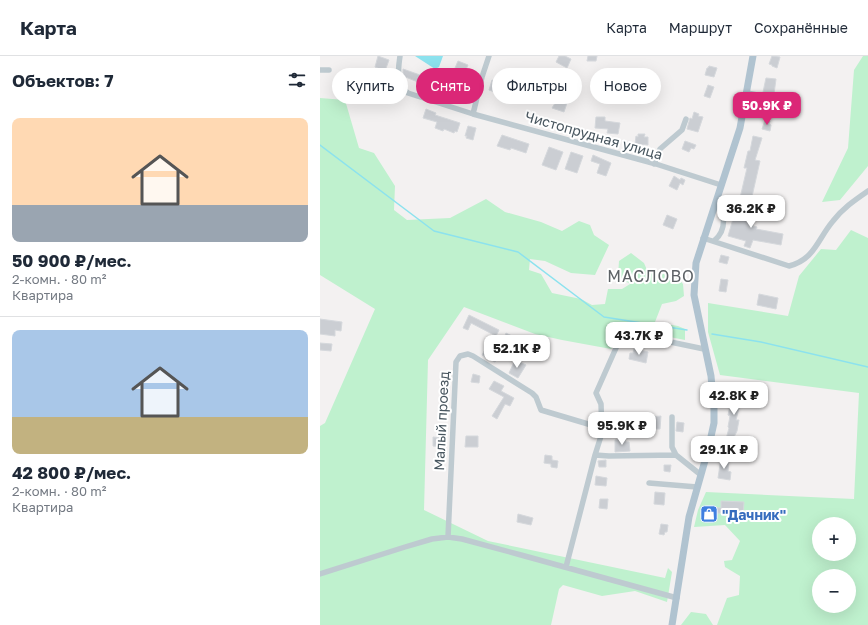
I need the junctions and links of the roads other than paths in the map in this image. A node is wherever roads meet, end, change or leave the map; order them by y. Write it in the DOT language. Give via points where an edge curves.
graph roads {
  1 [pos="400,56"];
  2 [pos="489,56"];
  3 [pos="753,56"];
  4 [pos="320,70"];
  5 [pos="329,70"];
  6 [pos="484,73"];
  7 [pos="747,93"];
  8 [pos="772,98"];
  9 [pos="476,104"];
  10 [pos="473,114"];
  11 [pos="686,119"];
  12 [pos="654,164"];
  13 [pos="721,185"];
  14 [pos="868,191"];
  15 [pos="718,195"];
  16 [pos="703,238"];
  17 [pos="714,241"];
  18 [pos="704,349"];
  19 [pos="672,417"];
  20 [pos="602,433"];
  21 [pos="595,455"];
  22 [pos="676,455"];
  23 [pos="701,475"];
  24 [pos="649,483"];
  25 [pos="697,487"];
  26 [pos="448,537"];
  27 [pos="566,567"];
  28 [pos="320,574"];
  29 [pos="677,598"];
  30 [pos="672,625"];
  1 -- 10 [label="street, Чистопрудная улица" via="399,77 405,92"];
  2 -- 6 [label="street"];
  3 -- 7 [label="main road"];
  4 -- 5 [label="street"];
  7 -- 8 [label="street"];
  7 -- 13 [label="main road" via="740,128"];
  9 -- 10 [label="street"];
  10 -- 12 [label="street, Чистопрудная улица"];
  11 -- 12 [label="street" via="682,130 660,149"];
  12 -- 13 [label="street, Чистопрудная улица"];
  13 -- 15 [label="main road"];
  14 -- 17 [label="street" via="846,206 808,257 799,263 789,266"];
  15 -- 16 [label="main road"];
  15 -- 17 [label="street" via="724,222 722,234"];
  16 -- 17 [label="street"];
  16 -- 18 [label="main road" via="696,263 694,295"];
  18 -- 20 [label="street" via="637,335 620,339 596,393 600,404"];
  18 -- 23 [label="main road" via="714,410 712,436"];
  19 -- 22 [label="street" via="672,447"];
  20 -- 21 [label="street"];
  20 -- 26 [label="street, Малый проезд" via="588,424 541,410 532,393 473,356 466,354 458,357"];
  21 -- 22 [label="street"];
  21 -- 27 [label="street"];
  22 -- 23 [label="street"];
  23 -- 25 [label="main road"];
  24 -- 25 [label="street"];
  25 -- 29 [label="main road" via="689,516"];
  26 -- 27 [label="street"];
  26 -- 28 [label="street" via="412,545"];
  27 -- 29 [label="street"];
  29 -- 30 [label="main road"];
}
